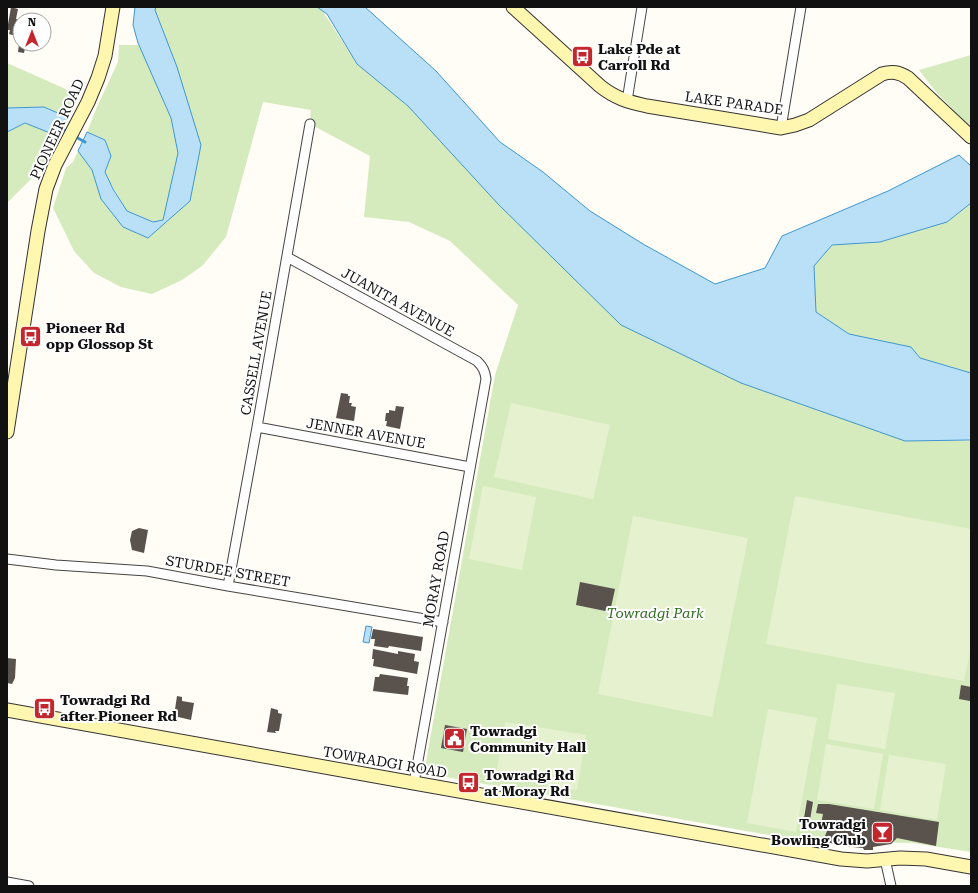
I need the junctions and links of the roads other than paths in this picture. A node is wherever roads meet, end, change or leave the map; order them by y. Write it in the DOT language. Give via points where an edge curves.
graph roads {
  1 [pos="113,7"];
  2 [pos="513,7"];
  3 [pos="642,7"];
  4 [pos="801,7"];
  5 [pos="627,101"];
  6 [pos="310,124"];
  7 [pos="781,128"];
  8 [pos="971,137"];
  9 [pos="287,257"];
  10 [pos="486,379"];
  11 [pos="9,407"];
  12 [pos="258,427"];
  13 [pos="7,432"];
  14 [pos="470,466"];
  15 [pos="7,559"];
  16 [pos="228,586"];
  17 [pos="443,622"];
  18 [pos="7,710"];
  19 [pos="414,784"];
  20 [pos="885,859"];
  21 [pos="971,867"];
  22 [pos="7,882"];
  23 [pos="29,886"];
  24 [pos="891,886"];
  1 -- 11 [label="main road, PIONEER ROAD" via="102,67 46,189"];
  2 -- 5 [label="main road, LAKE PARADE" via="600,86"];
  3 -- 5 [label="street"];
  4 -- 7 [label="street"];
  5 -- 7 [label="main road, LAKE PARADE"];
  6 -- 9 [label="street, CASSELL AVENUE"];
  7 -- 8 [label="main road, LAKE PARADE" via="809,120 882,74 891,72 901,73 908,78"];
  9 -- 10 [label="street, JUANITA AVENUE" via="477,361 485,372"];
  9 -- 12 [label="street, CASSELL AVENUE"];
  10 -- 14 [label="street, MORAY ROAD"];
  11 -- 13 [label="main road, PIONEER ROAD"];
  12 -- 14 [label="street, JENNER AVENUE"];
  12 -- 16 [label="street, CASSELL AVENUE"];
  14 -- 17 [label="street, MORAY ROAD"];
  15 -- 16 [label="street, STURDEE STREET" via="147,571"];
  16 -- 17 [label="street, STURDEE STREET"];
  17 -- 19 [label="street, MORAY ROAD"];
  18 -- 19 [label="main road, TOWRADGI ROAD"];
  19 -- 20 [label="main road, TOWRADGI ROAD" via="841,859"];
  20 -- 21 [label="main road, TOWRADGI ROAD" via="926,859"];
  20 -- 24 [label="street"];
  22 -- 23 [label="street"];
}
